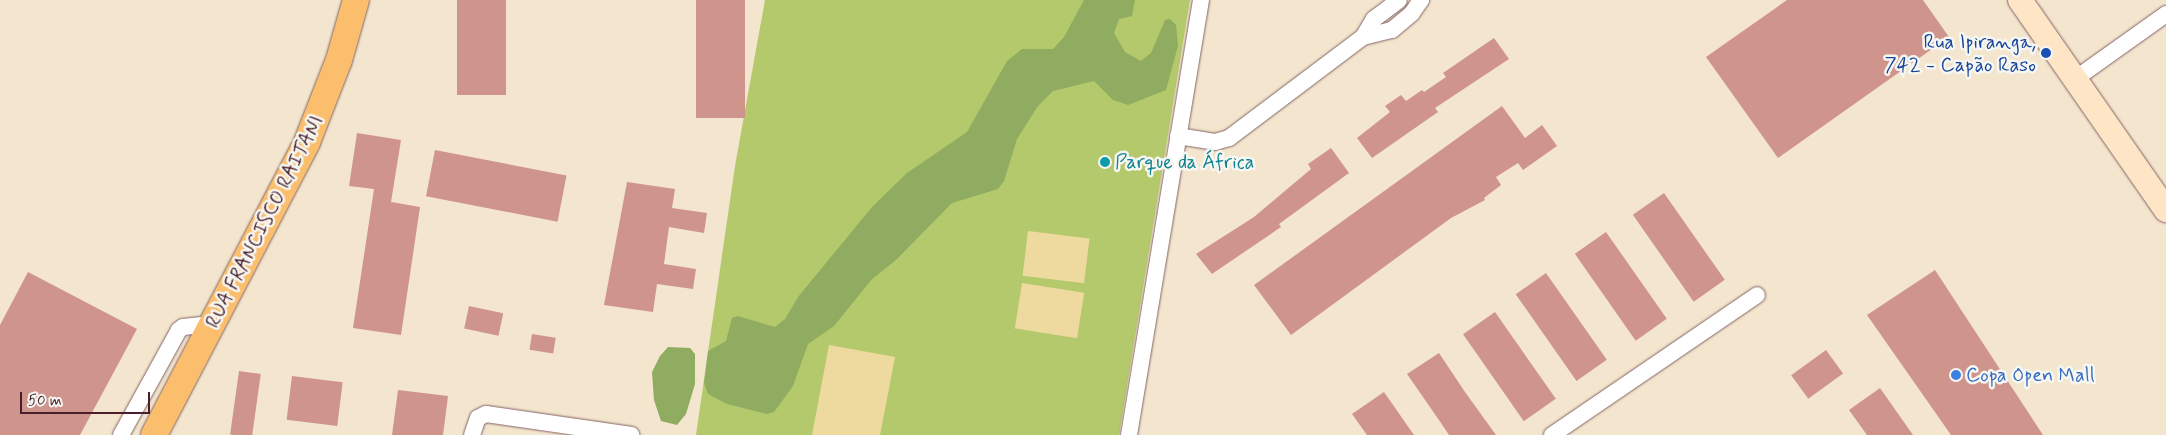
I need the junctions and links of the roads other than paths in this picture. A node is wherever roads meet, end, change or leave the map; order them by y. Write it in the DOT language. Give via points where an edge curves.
graph roads {
  1 [pos="356,0"];
  2 [pos="1201,0"];
  3 [pos="1399,0"];
  4 [pos="1421,0"];
  5 [pos="2020,0"];
  6 [pos="2166,14"];
  7 [pos="1363,37"];
  8 [pos="2075,79"];
  9 [pos="1178,136"];
  10 [pos="2166,210"];
  11 [pos="1757,295"];
  12 [pos="214,324"];
  13 [pos="121,435"];
  14 [pos="154,435"];
  15 [pos="472,435"];
  16 [pos="631,435"];
  17 [pos="1129,435"];
  18 [pos="1552,435"];
  1 -- 12 [label="main road, RUA FRANCISCO RAITANI" via="339,60 307,142"];
  2 -- 9 [label="street"];
  3 -- 7 [label="street" via="1382,11"];
  4 -- 7 [label="street" via="1412,13 1392,30"];
  5 -- 8 [label="main road"];
  6 -- 8 [label="street"];
  7 -- 9 [label="street" via="1223,141"];
  8 -- 10 [label="main road"];
  9 -- 17 [label="street"];
  11 -- 18 [label="street"];
  12 -- 13 [label="street" via="179,330"];
  12 -- 14 [label="main road, RUA FRANCISCO RAITANI"];
  15 -- 16 [label="street" via="478,418 486,414"];
}
